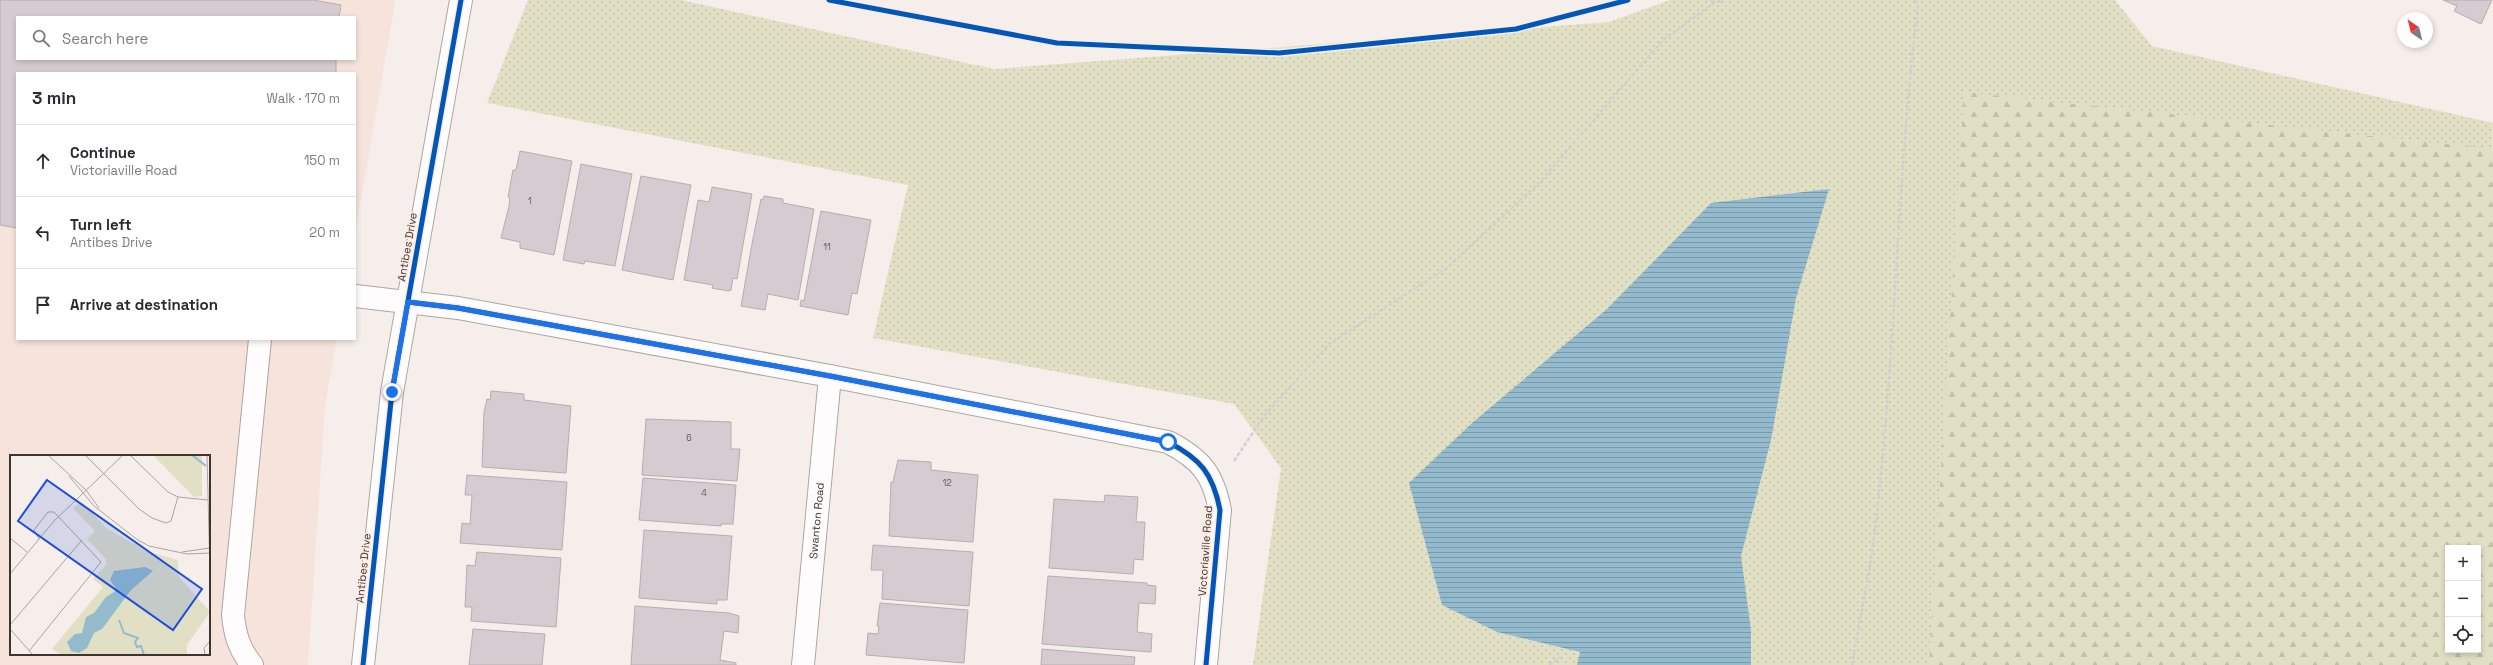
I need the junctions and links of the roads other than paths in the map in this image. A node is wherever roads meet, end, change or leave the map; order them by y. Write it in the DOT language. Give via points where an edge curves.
graph roads {
  1 [pos="461,0"];
  2 [pos="356,296"];
  3 [pos="408,302"];
  4 [pos="260,340"];
  5 [pos="830,376"];
  6 [pos="252,665"];
  7 [pos="363,665"];
  8 [pos="803,665"];
  9 [pos="1206,665"];
  1 -- 3 [label="street, Antibes Drive"];
  2 -- 3 [label="street, Victoriaville Road"];
  3 -- 5 [label="street, Victoriaville Road" via="458,308"];
  3 -- 7 [label="street, Antibes Drive" via="392,392"];
  4 -- 6 [label="street" via="233,615 235,635 242,653"];
  5 -- 8 [label="street, Swanton Road"];
  5 -- 9 [label="street, Victoriaville Road" via="1168,442 1188,452 1204,468 1215,488 1220,510"];
}
